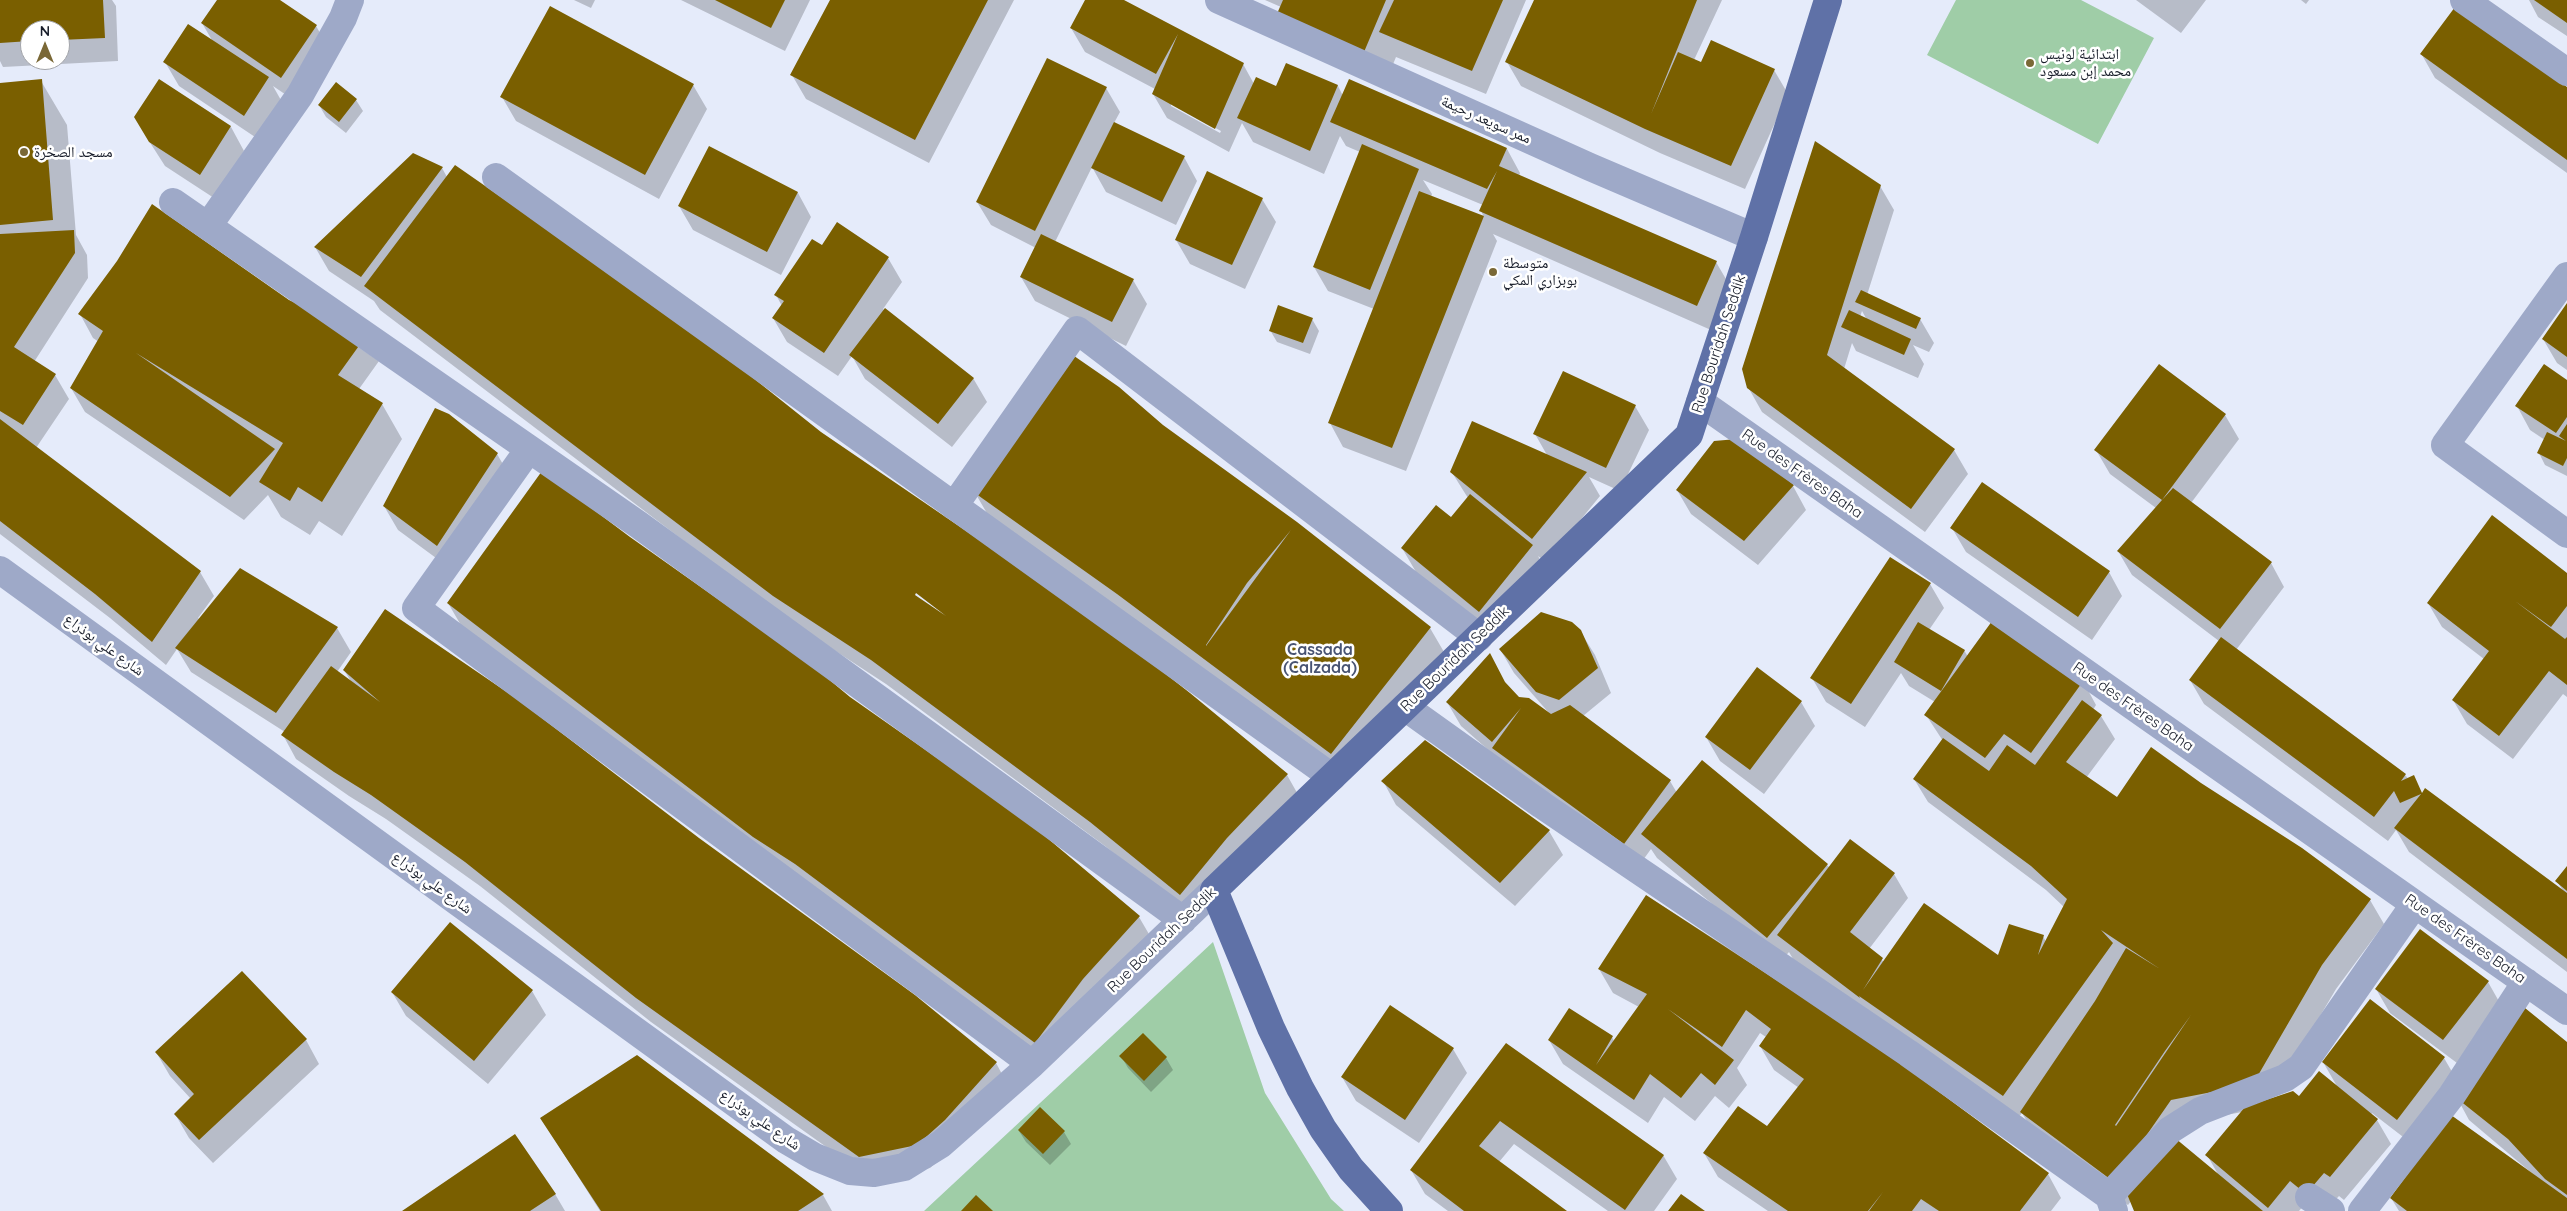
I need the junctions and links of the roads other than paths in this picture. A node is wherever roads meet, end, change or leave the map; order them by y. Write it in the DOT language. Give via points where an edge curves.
graph roads {
  1 [pos="350,0"];
  2 [pos="1219,0"];
  3 [pos="1828,0"];
  4 [pos="2464,0"];
  5 [pos="2494,8"];
  6 [pos="2567,72"];
  7 [pos="496,177"];
  8 [pos="173,202"];
  9 [pos="208,226"];
  10 [pos="1754,237"];
  11 [pos="2567,276"];
  12 [pos="1700,402"];
  13 [pos="529,449"];
  14 [pos="954,506"];
  15 [pos="2567,534"];
  16 [pos="0,570"];
  17 [pos="1479,637"];
  18 [pos="1405,707"];
  19 [pos="1332,777"];
  20 [pos="1214,890"];
  21 [pos="2414,905"];
  22 [pos="1183,920"];
  23 [pos="2526,982"];
  24 [pos="2567,1010"];
  25 [pos="1032,1064"];
  26 [pos="874,1173"];
  27 [pos="2112,1204"];
  28 [pos="1389,1211"];
  29 [pos="2362,1211"];
  1 -- 9 [label="street" via="300,95"];
  2 -- 10 [label="street, ممر سويعد رحيمة"];
  3 -- 10 [label="main road, Rue Bouridah Seddik"];
  4 -- 5 [label="street"];
  5 -- 6 [label="street"];
  7 -- 14 [label="street"];
  8 -- 9 [label="street"];
  9 -- 13 [label="street"];
  10 -- 12 [label="main road, Rue Bouridah Seddik"];
  11 -- 15 [label="street" via="2445,445"];
  12 -- 17 [label="main road, Rue Bouridah Seddik" via="1689,435"];
  12 -- 21 [label="street, Rue des Frères Baha"];
  13 -- 22 [label="street" via="639,525"];
  13 -- 25 [label="street" via="416,608"];
  14 -- 17 [label="street" via="1076,330"];
  14 -- 19 [label="street"];
  16 -- 26 [label="street, شارع علي بوذراع" via="786,1140 832,1165 850,1171"];
  17 -- 18 [label="main road, Rue Bouridah Seddik"];
  18 -- 19 [label="main road, Rue Bouridah Seddik"];
  18 -- 27 [label="street" via="1542,805 1908,1052"];
  19 -- 20 [label="main road, Rue Bouridah Seddik"];
  20 -- 22 [label="street, Rue Bouridah Seddik"];
  20 -- 28 [label="main road" via="1300,1088 1351,1169"];
  21 -- 23 [label="street, Rue des Frères Baha"];
  21 -- 27 [label="street" via="2301,1067 2284,1078 2200,1111 2170,1130"];
  22 -- 25 [label="street, Rue Bouridah Seddik"];
  23 -- 24 [label="street, Rue des Frères Baha"];
  23 -- 29 [label="street" via="2452,1095"];
  25 -- 26 [label="street, Rue Bouridah Seddik" via="926,1155 904,1167"];
}
